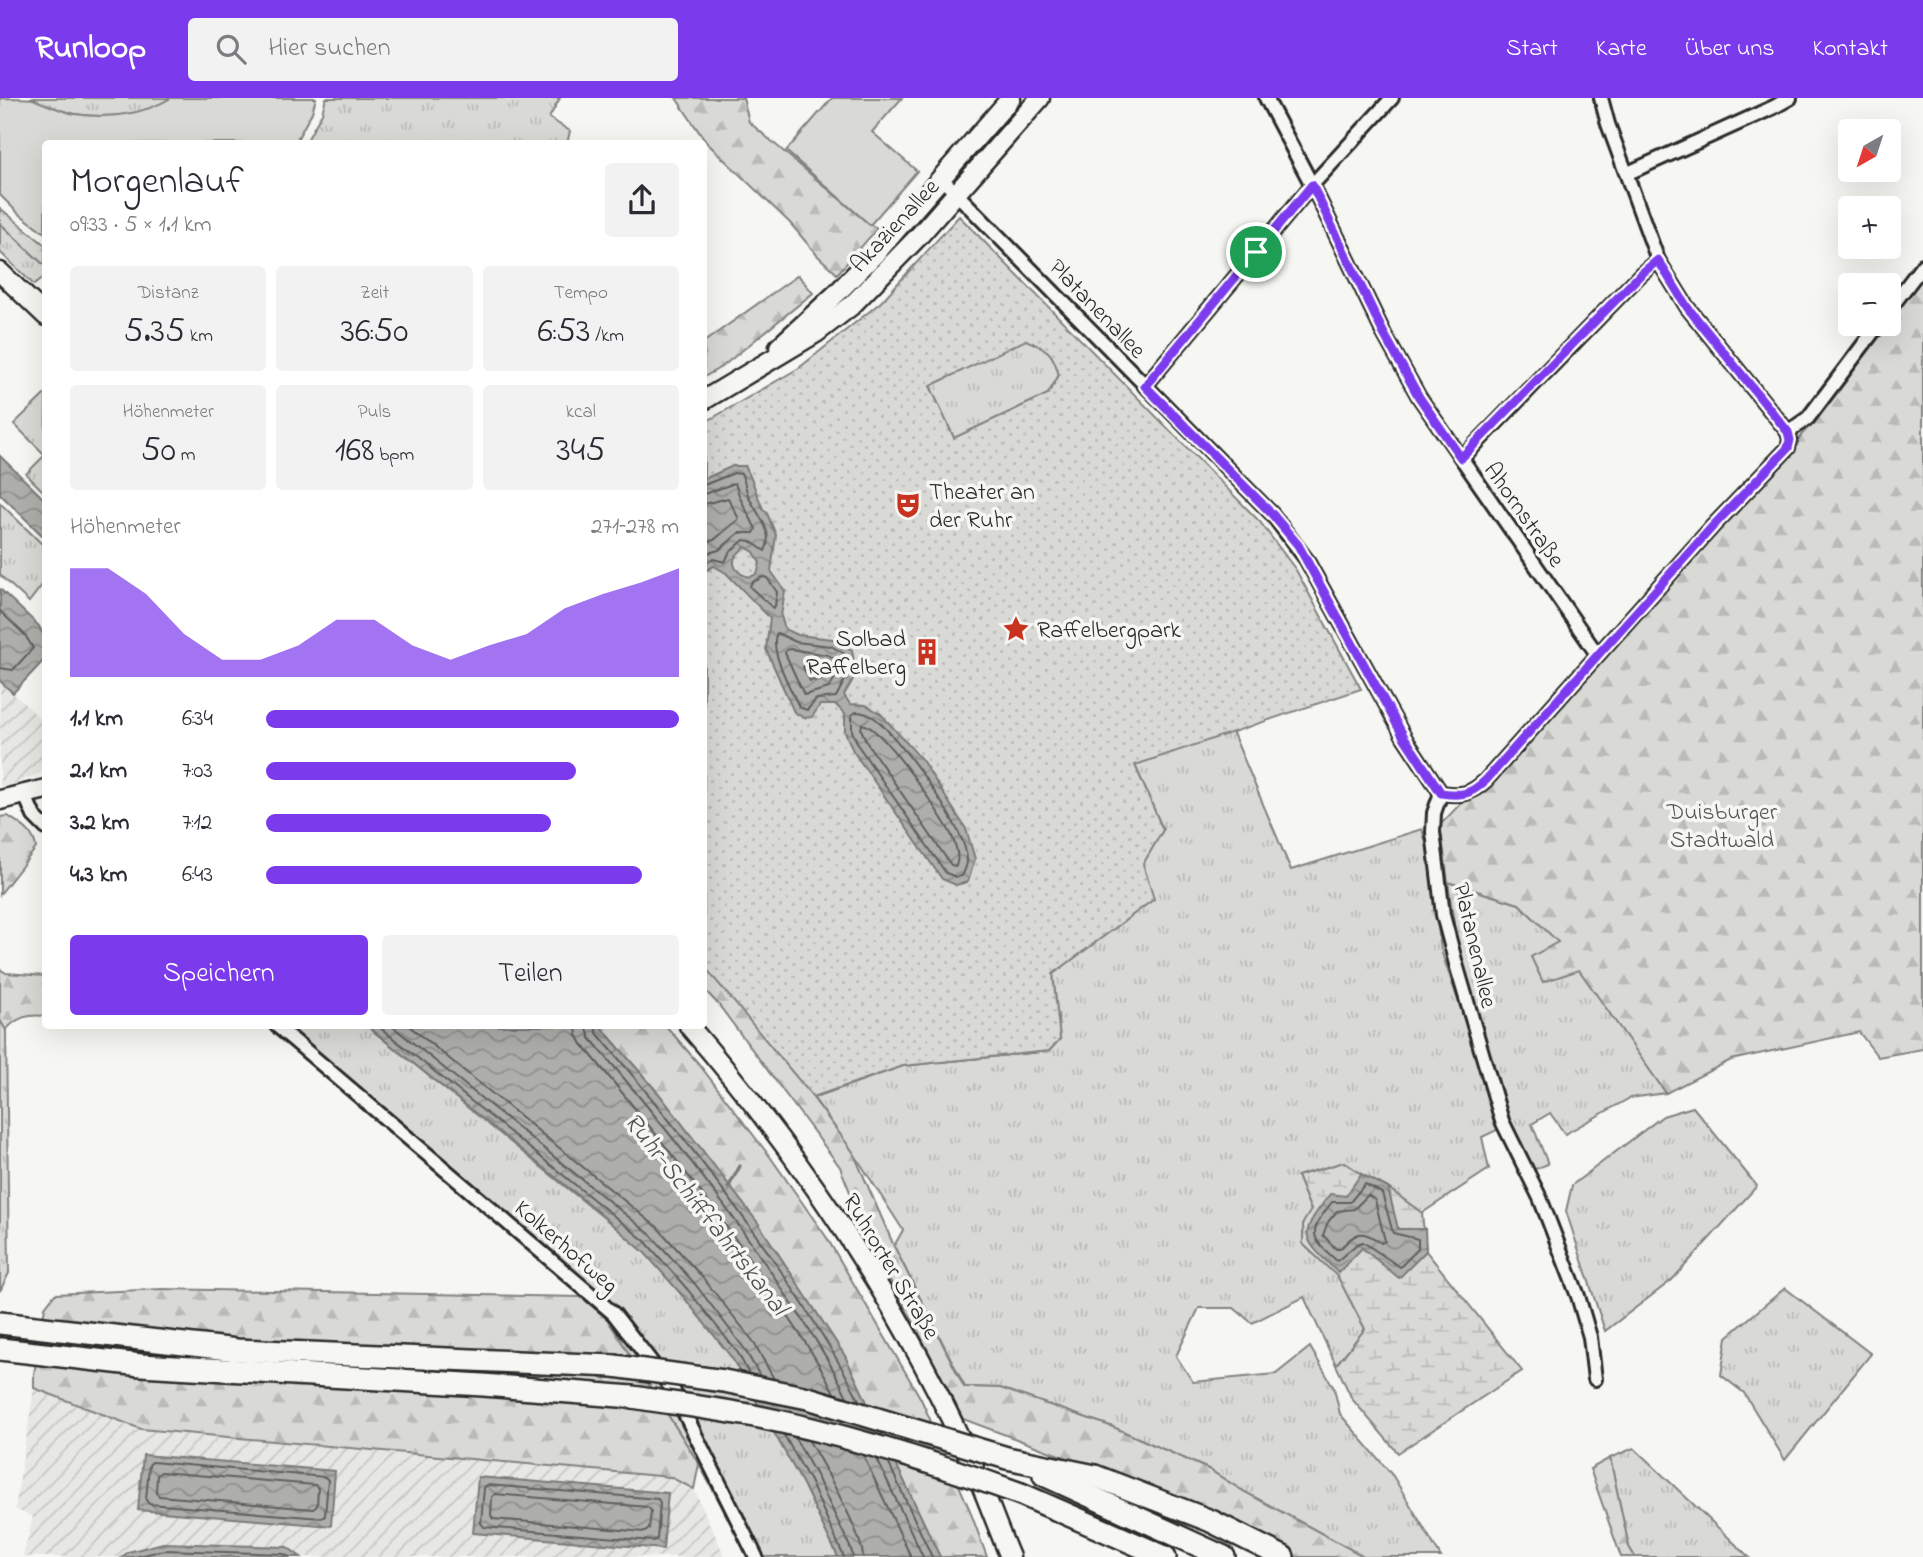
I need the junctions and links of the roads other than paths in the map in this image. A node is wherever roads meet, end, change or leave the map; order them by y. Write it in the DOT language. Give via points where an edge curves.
graph roads {
  1 [pos="1012,98"];
  2 [pos="1040,98"];
  3 [pos="1266,98"];
  4 [pos="1392,98"];
  5 [pos="1601,98"];
  6 [pos="1790,98"];
  7 [pos="1628,173"];
  8 [pos="942,179"];
  9 [pos="1312,185"];
  10 [pos="957,193"];
  11 [pos="1658,260"];
  12 [pos="1923,265"];
  13 [pos="0,272"];
  14 [pos="1901,294"];
  15 [pos="42,312"];
  16 [pos="1870,336"];
  17 [pos="765,363"];
  18 [pos="1145,386"];
  19 [pos="707,398"];
  20 [pos="1788,432"];
  21 [pos="1461,458"];
  22 [pos="1597,654"];
  23 [pos="42,790"];
  24 [pos="1441,793"];
  25 [pos="25,795"];
  26 [pos="0,800"];
  27 [pos="42,824"];
  28 [pos="281,1029"];
  29 [pos="692,1029"];
  30 [pos="0,1323"];
  31 [pos="0,1349"];
  32 [pos="1594,1379"];
  33 [pos="1007,1458"];
  34 [pos="756,1557"];
  35 [pos="1010,1557"];
  36 [pos="1165,1557"];
  37 [pos="1224,1557"];
  38 [pos="1283,1557"];
  1 -- 8 [label="main road, Akazienallee"];
  2 -- 10 [label="main road, Akazienallee"];
  3 -- 9 [label="street, Ahornstraße"];
  4 -- 9 [label="street"];
  5 -- 7 [label="street"];
  6 -- 7 [label="street"];
  7 -- 11 [label="street"];
  8 -- 10 [label="street, Platanenallee"];
  8 -- 17 [label="main road, Akazienallee" via="855,276"];
  9 -- 18 [label="street"];
  9 -- 21 [label="street, Ahornstraße" via="1384,334 1419,397"];
  10 -- 17 [label="main road, Akazienallee" via="850,306"];
  10 -- 18 [label="street, Platanenallee"];
  11 -- 20 [label="street" via="1687,307"];
  11 -- 21 [label="street"];
  12 -- 14 [label="street"];
  13 -- 15 [label="main road"];
  16 -- 20 [label="street" via="1808,418"];
  17 -- 19 [label="main road, Akazienallee"];
  18 -- 24 [label="street, Platanenallee" via="1298,545 1404,737"];
  20 -- 22 [label="street" via="1788,448"];
  21 -- 22 [label="street, Ahornstraße"];
  22 -- 24 [label="street" via="1476,789 1460,796"];
  23 -- 25 [label="main road"];
  24 -- 32 [label="street, Platanenallee" via="1433,832 1443,915 1502,1121 1540,1198 1578,1296 1590,1337"];
  25 -- 26 [label="main road"];
  25 -- 27 [label="street"];
  28 -- 34 [label="street, Kolkerhofweg" via="614,1314 673,1390"];
  29 -- 35 [label="main road, Ruhrorter Straße" via="807,1177 905,1330 977,1474"];
  30 -- 33 [label="highway, bridge" via="237,1350 614,1366 808,1398"];
  31 -- 36 [label="highway, bridge" via="141,1365 632,1397 750,1415 883,1448 1021,1494"];
  33 -- 37 [label="highway"];
  33 -- 38 [label="highway" via="1095,1476 1211,1521"];
}
